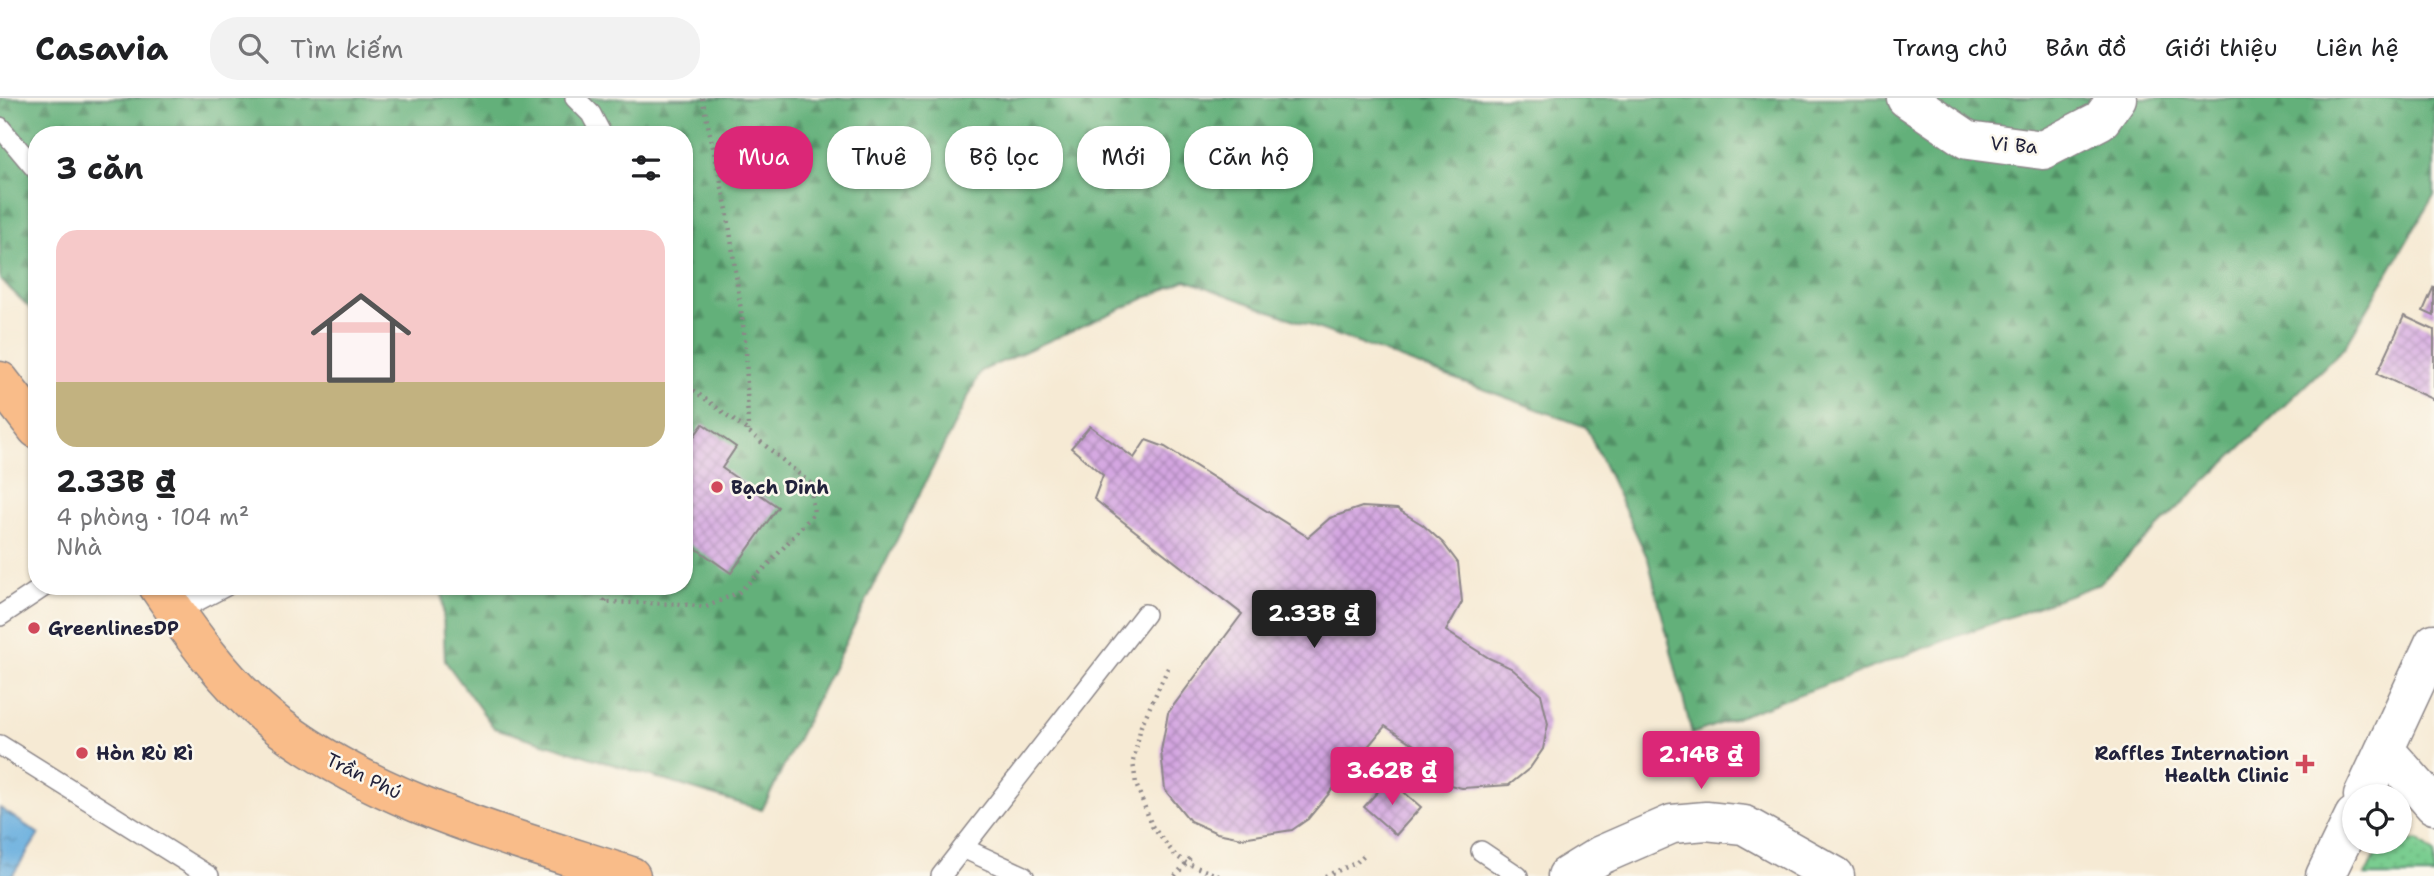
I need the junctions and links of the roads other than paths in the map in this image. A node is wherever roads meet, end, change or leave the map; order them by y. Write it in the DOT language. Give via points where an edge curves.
graph roads {
  1 [pos="575,98"];
  2 [pos="1906,98"];
  3 [pos="2117,98"];
  4 [pos="597,126"];
  5 [pos="0,127"];
  6 [pos="28,160"];
  7 [pos="0,380"];
  8 [pos="28,417"];
  9 [pos="32,595"];
  10 [pos="185,595"];
  11 [pos="167,599"];
  12 [pos="1145,614"];
  13 [pos="0,617"];
  14 [pos="2434,643"];
  15 [pos="0,745"];
  16 [pos="2385,750"];
  17 [pos="2369,784"];
  18 [pos="2434,805"];
  19 [pos="2342,841"];
  20 [pos="963,848"];
  21 [pos="1480,851"];
  22 [pos="209,876"];
  23 [pos="631,876"];
  24 [pos="941,876"];
  25 [pos="1024,876"];
  26 [pos="1518,876"];
  27 [pos="1567,876"];
  28 [pos="1835,876"];
  29 [pos="2325,876"];
  1 -- 4 [label="lane"];
  2 -- 3 [label="street, Vi Ba" via="1968,140 2043,150 2101,120"];
  5 -- 6 [label="lane"];
  7 -- 8 [label="main road"];
  9 -- 13 [label="lane"];
  10 -- 11 [label="lane"];
  11 -- 23 [label="main road, Trần Phú" via="204,653 265,715 314,751 446,816"];
  12 -- 20 [label="lane"];
  14 -- 16 [label="street"];
  15 -- 22 [label="lane"];
  16 -- 17 [label="street"];
  16 -- 18 [label="street"];
  19 -- 29 [label="street"];
  20 -- 24 [label="lane"];
  20 -- 25 [label="lane"];
  21 -- 26 [label="lane"];
  27 -- 28 [label="street" via="1601,855 1672,824 1706,821 1744,825"];
}
